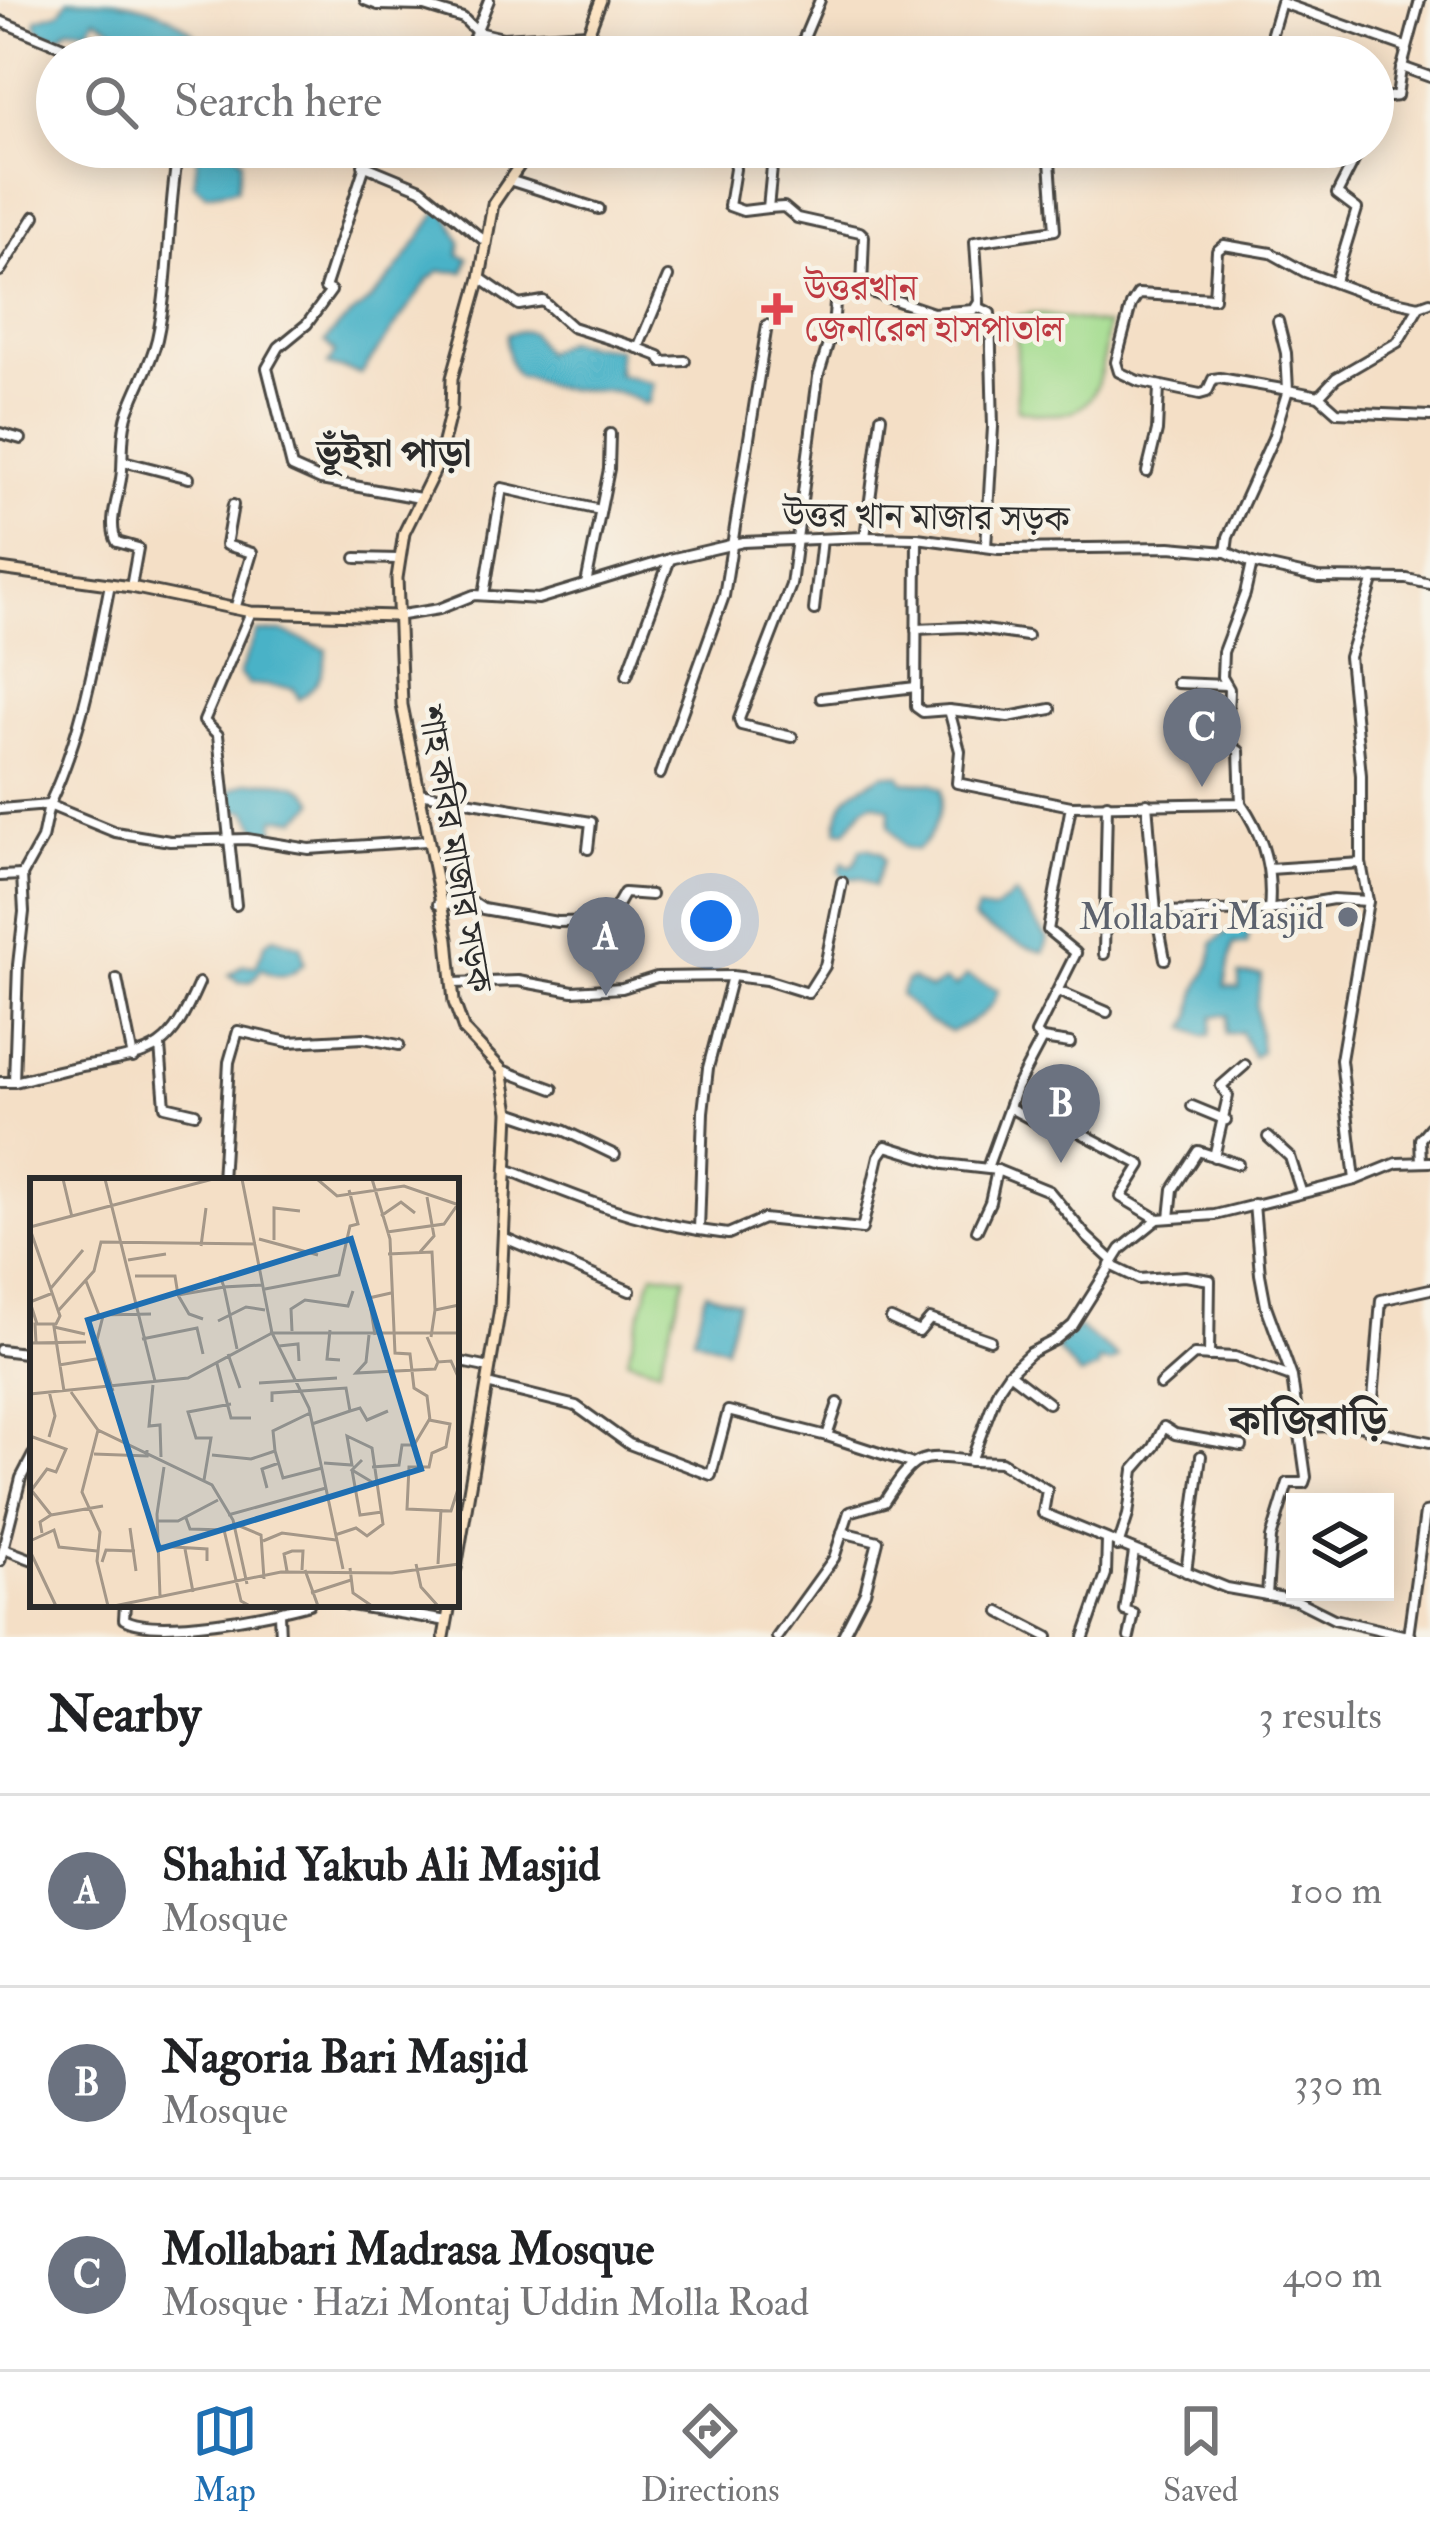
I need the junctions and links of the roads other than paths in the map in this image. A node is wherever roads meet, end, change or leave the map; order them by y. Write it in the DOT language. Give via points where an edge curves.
graph roads {
  1 [pos="365,0"];
  2 [pos="489,0"];
  3 [pos="602,0"];
  4 [pos="820,0"];
  5 [pos="1420,0"];
  6 [pos="1280,2"];
  7 [pos="0,21"];
  8 [pos="477,32"];
  9 [pos="588,33"];
  10 [pos="36,36"];
  11 [pos="475,36"];
  12 [pos="494,36"];
  13 [pos="537,36"];
  14 [pos="587,36"];
  15 [pos="805,36"];
  16 [pos="1271,36"];
  17 [pos="1375,36"];
  18 [pos="1394,43"];
  19 [pos="1406,47"];
  20 [pos="1402,67"];
  21 [pos="1430,77"];
  22 [pos="1394,96"];
  23 [pos="175,168"];
  24 [pos="362,168"];
  25 [pos="370,168"];
  26 [pos="516,168"];
  27 [pos="732,168"];
  28 [pos="772,168"];
  29 [pos="1051,168"];
  30 [pos="1350,168"];
  31 [pos="507,179"];
  32 [pos="599,208"];
  33 [pos="768,208"];
  34 [pos="35,216"];
  35 [pos="486,242"];
  36 [pos="0,271"];
  37 [pos="480,278"];
  38 [pos="668,278"];
  39 [pos="1335,281"];
  40 [pos="862,289"];
  41 [pos="1430,302"];
  42 [pos="1419,306"];
  43 [pos="978,307"];
  44 [pos="1278,321"];
  45 [pos="767,325"];
  46 [pos="638,348"];
  47 [pos="685,361"];
  48 [pos="1159,387"];
  49 [pos="1288,390"];
  50 [pos="1318,396"];
  51 [pos="1430,416"];
  52 [pos="881,417"];
  53 [pos="0,433"];
  54 [pos="610,434"];
  55 [pos="21,439"];
  56 [pos="123,461"];
  57 [pos="1147,472"];
  58 [pos="189,478"];
  59 [pos="420,497"];
  60 [pos="233,505"];
  61 [pos="600,510"];
  62 [pos="865,537"];
  63 [pos="917,538"];
  64 [pos="822,539"];
  65 [pos="797,540"];
  66 [pos="734,544"];
  67 [pos="986,548"];
  68 [pos="1226,552"];
  69 [pos="356,557"];
  70 [pos="398,559"];
  71 [pos="670,559"];
  72 [pos="1252,563"];
  73 [pos="0,569"];
  74 [pos="1374,578"];
  75 [pos="110,584"];
  76 [pos="586,584"];
  77 [pos="1430,584"];
  78 [pos="131,587"];
  79 [pos="484,596"];
  80 [pos="235,608"];
  81 [pos="814,610"];
  82 [pos="251,612"];
  83 [pos="396,616"];
  84 [pos="916,628"];
  85 [pos="1027,636"];
  86 [pos="627,675"];
  87 [pos="1177,683"];
  88 [pos="1226,685"];
  89 [pos="916,687"];
  90 [pos="821,698"];
  91 [pos="1051,709"];
  92 [pos="949,710"];
  93 [pos="792,736"];
  94 [pos="660,774"];
  95 [pos="419,793"];
  96 [pos="1147,803"];
  97 [pos="1241,803"];
  98 [pos="1107,804"];
  99 [pos="49,805"];
  100 [pos="1071,806"];
  101 [pos="0,809"];
  102 [pos="226,839"];
  103 [pos="426,841"];
  104 [pos="588,849"];
  105 [pos="1361,863"];
  106 [pos="1269,868"];
  107 [pos="22,875"];
  108 [pos="0,876"];
  109 [pos="842,881"];
  110 [pos="651,895"];
  111 [pos="1368,901"];
  112 [pos="438,904"];
  113 [pos="236,905"];
  114 [pos="1269,910"];
  115 [pos="1156,912"];
  116 [pos="1104,954"];
  117 [pos="1165,959"];
  118 [pos="732,976"];
  119 [pos="117,980"];
  120 [pos="199,983"];
  121 [pos="453,983"];
  122 [pos="1058,991"];
  123 [pos="1107,1012"];
  124 [pos="1042,1040"];
  125 [pos="1070,1043"];
  126 [pos="159,1045"];
  127 [pos="399,1045"];
  128 [pos="133,1058"];
  129 [pos="1245,1065"];
  130 [pos="502,1070"];
  131 [pos="0,1082"];
  132 [pos="14,1082"];
  133 [pos="554,1089"];
  134 [pos="1192,1106"];
  135 [pos="1010,1108"];
  136 [pos="509,1112"];
  137 [pos="195,1113"];
  138 [pos="1226,1120"];
  139 [pos="1430,1127"];
  140 [pos="1268,1137"];
  141 [pos="614,1155"];
  142 [pos="1214,1157"];
  143 [pos="1426,1162"];
  144 [pos="1238,1164"];
  145 [pos="992,1169"];
  146 [pos="508,1170"];
  147 [pos="222,1178"];
  148 [pos="1355,1180"];
  149 [pos="1301,1191"];
  150 [pos="1254,1204"];
  151 [pos="1170,1218"];
  152 [pos="1158,1219"];
  153 [pos="699,1230"];
  154 [pos="977,1230"];
  155 [pos="505,1238"];
  156 [pos="1112,1263"];
  157 [pos="1430,1289"];
  158 [pos="630,1291"];
  159 [pos="891,1319"];
  160 [pos="990,1340"];
  161 [pos="0,1350"];
  162 [pos="30,1354"];
  163 [pos="1209,1356"];
  164 [pos="459,1362"];
  165 [pos="490,1368"];
  166 [pos="1009,1373"];
  167 [pos="1292,1377"];
  168 [pos="487,1384"];
  169 [pos="1160,1385"];
  170 [pos="838,1402"];
  171 [pos="1048,1403"];
  172 [pos="1300,1426"];
  173 [pos="1355,1426"];
  174 [pos="827,1436"];
  175 [pos="1430,1442"];
  176 [pos="1242,1446"];
  177 [pos="1201,1456"];
  178 [pos="30,1461"];
  179 [pos="970,1461"];
  180 [pos="910,1463"];
  181 [pos="1430,1512"];
  182 [pos="842,1532"];
  183 [pos="459,1539"];
  184 [pos="1107,1539"];
  185 [pos="1118,1546"];
  186 [pos="4,1549"];
  187 [pos="1134,1552"];
  188 [pos="30,1559"];
  189 [pos="0,1561"];
  190 [pos="1186,1572"];
  191 [pos="1267,1595"];
  192 [pos="124,1607"];
  193 [pos="362,1607"];
  194 [pos="450,1607"];
  195 [pos="273,1610"];
  196 [pos="1000,1612"];
  197 [pos="241,1621"];
  198 [pos="447,1622"];
  199 [pos="244,1637"];
  200 [pos="280,1637"];
  201 [pos="444,1637"];
  202 [pos="777,1637"];
  203 [pos="842,1637"];
  204 [pos="1048,1637"];
  205 [pos="1084,1637"];
  206 [pos="1130,1637"];
  207 [pos="1409,1637"];
  1 -- 8 [label="street" via="454,14"];
  2 -- 8 [label="street"];
  3 -- 9 [label="main road"];
  4 -- 15 [label="street"];
  5 -- 19 [label="street"];
  6 -- 16 [label="street"];
  6 -- 17 [label="street"];
  7 -- 10 [label="street"];
  8 -- 11 [label="street"];
  8 -- 12 [label="street"];
  9 -- 13 [label="street"];
  9 -- 14 [label="main road"];
  18 -- 19 [label="street"];
  19 -- 20 [label="street"];
  20 -- 21 [label="street"];
  20 -- 22 [label="street"];
  23 -- 56 [label="street" via="158,334 129,408"];
  24 -- 59 [label="street" via="325,287 332,291 270,358 268,379 299,472"];
  25 -- 35 [label="street" via="421,190"];
  26 -- 31 [label="main road, শাহ কবির মাজার সড়ক"];
  27 -- 33 [label="street" via="731,209"];
  28 -- 33 [label="street"];
  29 -- 43 [label="street" via="1055,230 975,242"];
  30 -- 39 [label="street" via="1337,194 1357,209"];
  31 -- 32 [label="street"];
  31 -- 35 [label="main road, শাহ কবির মাজার সড়ক"];
  33 -- 40 [label="street" via="860,232"];
  34 -- 36 [label="street"];
  35 -- 37 [label="main road, শাহ কবির মাজার সড়ক"];
  37 -- 46 [label="street" via="519,304 543,301 572,327"];
  37 -- 59 [label="main road, শাহ কবির মাজার সড়ক" via="437,466"];
  38 -- 46 [label="street"];
  39 -- 42 [label="street"];
  39 -- 48 [label="street" via="1271,253 1224,245 1214,298 1138,294 1115,369"];
  40 -- 43 [label="street" via="933,313"];
  40 -- 65 [label="street" via="834,297"];
  41 -- 42 [label="street"];
  42 -- 50 [label="street" via="1397,342"];
  43 -- 67 [label="street" via="990,313"];
  44 -- 49 [label="street"];
  45 -- 66 [label="street"];
  46 -- 47 [label="street" via="662,362"];
  48 -- 49 [label="street" via="1200,394 1220,378"];
  48 -- 57 [label="street"];
  49 -- 50 [label="street"];
  49 -- 68 [label="street"];
  50 -- 51 [label="street" via="1337,412"];
  52 -- 62 [label="street"];
  53 -- 55 [label="street"];
  54 -- 61 [label="street"];
  56 -- 58 [label="street"];
  56 -- 78 [label="street" via="112,527 117,542 138,548"];
  59 -- 70 [label="main road, শাহ কবির মাজার সড়ক"];
  60 -- 80 [label="street" via="226,545 252,553"];
  61 -- 76 [label="street"];
  61 -- 79 [label="street" via="502,488"];
  62 -- 63 [label="street, উত্তর খান মাজার সড়ক"];
  62 -- 64 [label="street, উত্তর খান মাজার সড়ক"];
  63 -- 67 [label="street, উত্তর খান মাজার সড়ক"];
  63 -- 84 [label="street"];
  64 -- 65 [label="street, উত্তর খান মাজার সড়ক"];
  64 -- 81 [label="street"];
  65 -- 66 [label="street, উত্তর খান মাজার সড়ক"];
  65 -- 93 [label="street" via="791,585 739,719"];
  66 -- 71 [label="street, উত্তর খান মাজার সড়ক"];
  66 -- 94 [label="street" via="724,596"];
  67 -- 68 [label="street, উত্তর খান মাজার সড়ক"];
  68 -- 72 [label="street, উত্তর খান মাজার সড়ক"];
  69 -- 70 [label="street"];
  70 -- 83 [label="main road, শাহ কবির মাজার সড়ক"];
  71 -- 76 [label="street, উত্তর খান মাজার সড়ক"];
  71 -- 86 [label="street"];
  72 -- 74 [label="street, উত্তর খান মাজার সড়ক" via="1319,578"];
  72 -- 88 [label="street" via="1223,652"];
  73 -- 75 [label="main road, উত্তর খান মাজার সড়ক"];
  74 -- 77 [label="street, উত্তর খান মাজার সড়ক"];
  74 -- 105 [label="street" via="1349,657"];
  75 -- 78 [label="main road, উত্তর খান মাজার সড়ক"];
  75 -- 99 [label="street" via="86,703"];
  76 -- 79 [label="street, উত্তর খান মাজার সড়ক" via="538,598"];
  78 -- 80 [label="main road, উত্তর খান মাজার সড়ক"];
  79 -- 83 [label="street, উত্তর খান মাজার সড়ক"];
  80 -- 82 [label="main road, উত্তর খান মাজার সড়ক"];
  82 -- 83 [label="main road, উত্তর খান মাজার সড়ক"];
  82 -- 102 [label="street" via="204,721 218,736"];
  83 -- 95 [label="main road, শাহ কবির মাজার সড়ক"];
  84 -- 85 [label="street"];
  84 -- 89 [label="street"];
  87 -- 88 [label="street"];
  88 -- 97 [label="street"];
  89 -- 90 [label="street"];
  89 -- 92 [label="street" via="919,711"];
  91 -- 92 [label="street" via="1008,717"];
  92 -- 100 [label="street" via="960,751 957,783"];
  95 -- 103 [label="main road, শাহ কবির মাজার সড়ক"];
  95 -- 104 [label="street" via="591,822"];
  96 -- 97 [label="street"];
  96 -- 98 [label="street"];
  96 -- 115 [label="street"];
  97 -- 106 [label="street"];
  98 -- 100 [label="street"];
  98 -- 116 [label="street"];
  99 -- 101 [label="street"];
  99 -- 102 [label="street" via="141,838"];
  99 -- 107 [label="street"];
  100 -- 122 [label="street" via="1048,930 1076,953"];
  102 -- 103 [label="street" via="309,849"];
  102 -- 113 [label="street"];
  103 -- 112 [label="main road, শাহ কবির মাজার সড়ক"];
  105 -- 106 [label="street"];
  105 -- 111 [label="street"];
  106 -- 114 [label="street"];
  107 -- 108 [label="street"];
  107 -- 132 [label="street"];
  109 -- 118 [label="street" via="826,966 808,993"];
  110 -- 112 [label="street" via="624,893 608,921 581,923"];
  111 -- 114 [label="street"];
  111 -- 148 [label="street" via="1341,1060"];
  112 -- 121 [label="main road, শাহ কবির মাজার সড়ক"];
  114 -- 115 [label="street"];
  115 -- 117 [label="street"];
  118 -- 121 [label="street" via="657,977 573,992 518,981"];
  118 -- 153 [label="street" via="703,1112"];
  119 -- 128 [label="street"];
  120 -- 126 [label="street"];
  121 -- 130 [label="main road, শাহ কবির মাজার সড়ক" via="464,1030"];
  122 -- 123 [label="street"];
  122 -- 124 [label="street" via="1036,1033"];
  124 -- 125 [label="street"];
  124 -- 135 [label="street"];
  126 -- 128 [label="street"];
  126 -- 137 [label="street" via="165,1106"];
  127 -- 147 [label="street" via="364,1038 288,1042 238,1031"];
  128 -- 132 [label="street"];
  129 -- 138 [label="street" via="1221,1086"];
  130 -- 133 [label="street"];
  130 -- 136 [label="main road"];
  131 -- 132 [label="street"];
  134 -- 138 [label="street"];
  135 -- 145 [label="street"];
  135 -- 152 [label="street" via="1141,1165 1121,1197"];
  136 -- 141 [label="street"];
  136 -- 146 [label="main road"];
  138 -- 142 [label="street"];
  139 -- 143 [label="street" via="1420,1139"];
  140 -- 149 [label="street" via="1290,1157"];
  142 -- 144 [label="street"];
  142 -- 151 [label="street" via="1198,1151 1173,1189"];
  143 -- 148 [label="street" via="1396,1163"];
  145 -- 153 [label="street" via="886,1146 862,1229 763,1220 728,1234"];
  145 -- 154 [label="street"];
  145 -- 156 [label="street" via="1049,1191"];
  146 -- 153 [label="street" via="609,1210"];
  146 -- 155 [label="main road"];
  148 -- 149 [label="street"];
  149 -- 150 [label="street"];
  150 -- 151 [label="street"];
  150 -- 167 [label="street" via="1266,1306"];
  151 -- 152 [label="street"];
  152 -- 156 [label="street"];
  155 -- 158 [label="street"];
  155 -- 165 [label="main road"];
  156 -- 163 [label="street" via="1139,1279 1210,1280"];
  156 -- 166 [label="street" via="1073,1325"];
  157 -- 173 [label="street" via="1381,1300 1372,1422"];
  159 -- 160 [label="street" via="919,1332 930,1319"];
  161 -- 162 [label="street"];
  163 -- 167 [label="street"];
  163 -- 169 [label="street" via="1194,1355"];
  164 -- 165 [label="street"];
  165 -- 168 [label="main road"];
  166 -- 171 [label="street"];
  166 -- 179 [label="street"];
  167 -- 172 [label="street"];
  168 -- 174 [label="street" via="576,1406 629,1444 711,1475 728,1412"];
  168 -- 183 [label="main road"];
  170 -- 174 [label="street"];
  172 -- 173 [label="street"];
  172 -- 191 [label="street" via="1306,1477 1288,1483 1271,1538"];
  173 -- 175 [label="street"];
  174 -- 180 [label="street"];
  176 -- 185 [label="street" via="1164,1427 1134,1470"];
  177 -- 190 [label="street"];
  178 -- 186 [label="street"];
  179 -- 180 [label="street" via="928,1455"];
  179 -- 184 [label="street" via="1001,1462 1039,1482 1043,1514"];
  180 -- 182 [label="street" via="884,1502 849,1512"];
  181 -- 207 [label="street"];
  182 -- 202 [label="street" via="834,1558"];
  182 -- 203 [label="street" via="878,1541"];
  184 -- 185 [label="street"];
  184 -- 205 [label="street" via="1106,1574"];
  185 -- 187 [label="street"];
  186 -- 188 [label="street"];
  186 -- 189 [label="street"];
  187 -- 190 [label="street"];
  187 -- 206 [label="street" via="1125,1611 1134,1614"];
  190 -- 191 [label="street"];
  191 -- 207 [label="street"];
  192 -- 197 [label="street" via="132,1624"];
  193 -- 198 [label="street"];
  194 -- 198 [label="main road"];
  195 -- 197 [label="street"];
  195 -- 200 [label="street"];
  196 -- 204 [label="street"];
  197 -- 199 [label="street"];
  198 -- 201 [label="main road"];
}
